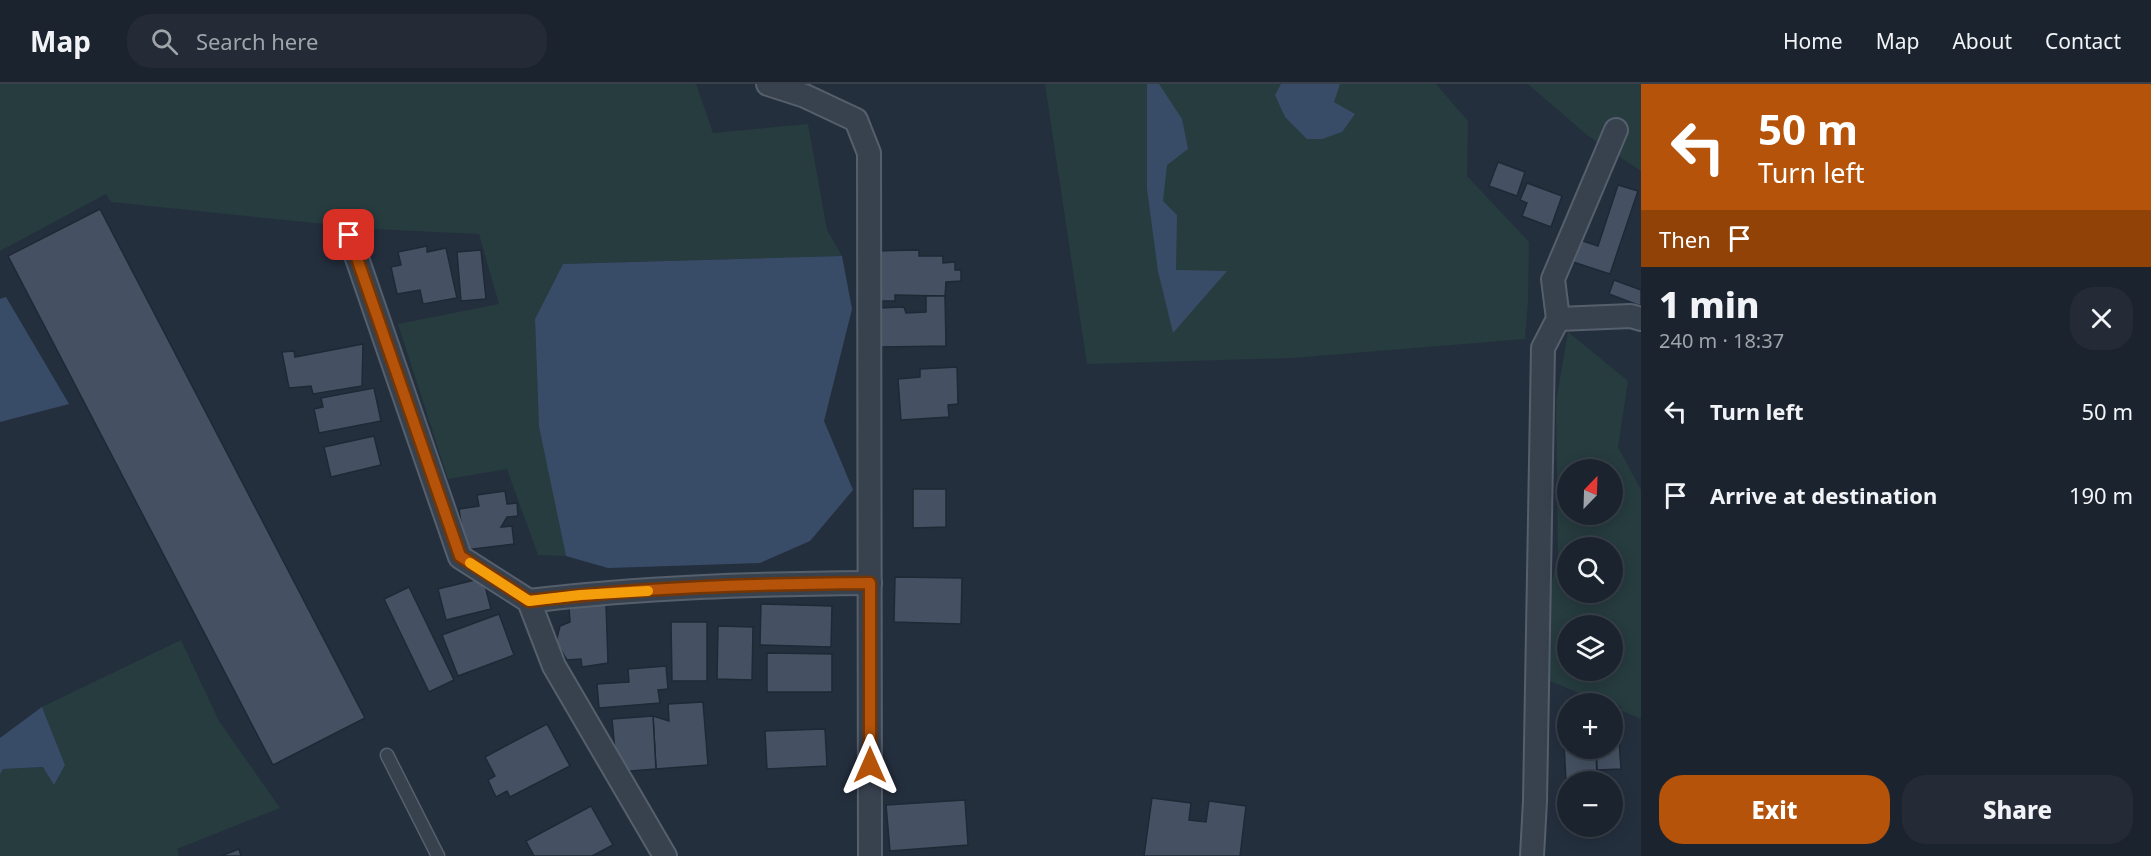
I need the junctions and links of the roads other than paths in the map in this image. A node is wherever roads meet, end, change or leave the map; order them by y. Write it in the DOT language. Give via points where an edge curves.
graph roads {
  1 [pos="768,84"];
  2 [pos="1616,130"];
  3 [pos="349,235"];
  4 [pos="1558,319"];
  5 [pos="1641,320"];
  6 [pos="870,583"];
  7 [pos="529,601"];
  8 [pos="387,755"];
  9 [pos="438,856"];
  10 [pos="665,856"];
  11 [pos="870,856"];
  12 [pos="1532,856"];
  1 -- 6 [label="street" via="856,120 869,153"];
  2 -- 4 [label="street" via="1553,279"];
  3 -- 7 [label="street" via="460,556"];
  4 -- 5 [label="street" via="1631,316"];
  4 -- 12 [label="street" via="1543,348"];
  6 -- 7 [label="street" via="761,584"];
  6 -- 11 [label="street"];
  7 -- 10 [label="street" via="554,666"];
  8 -- 9 [label="lane"];
}
